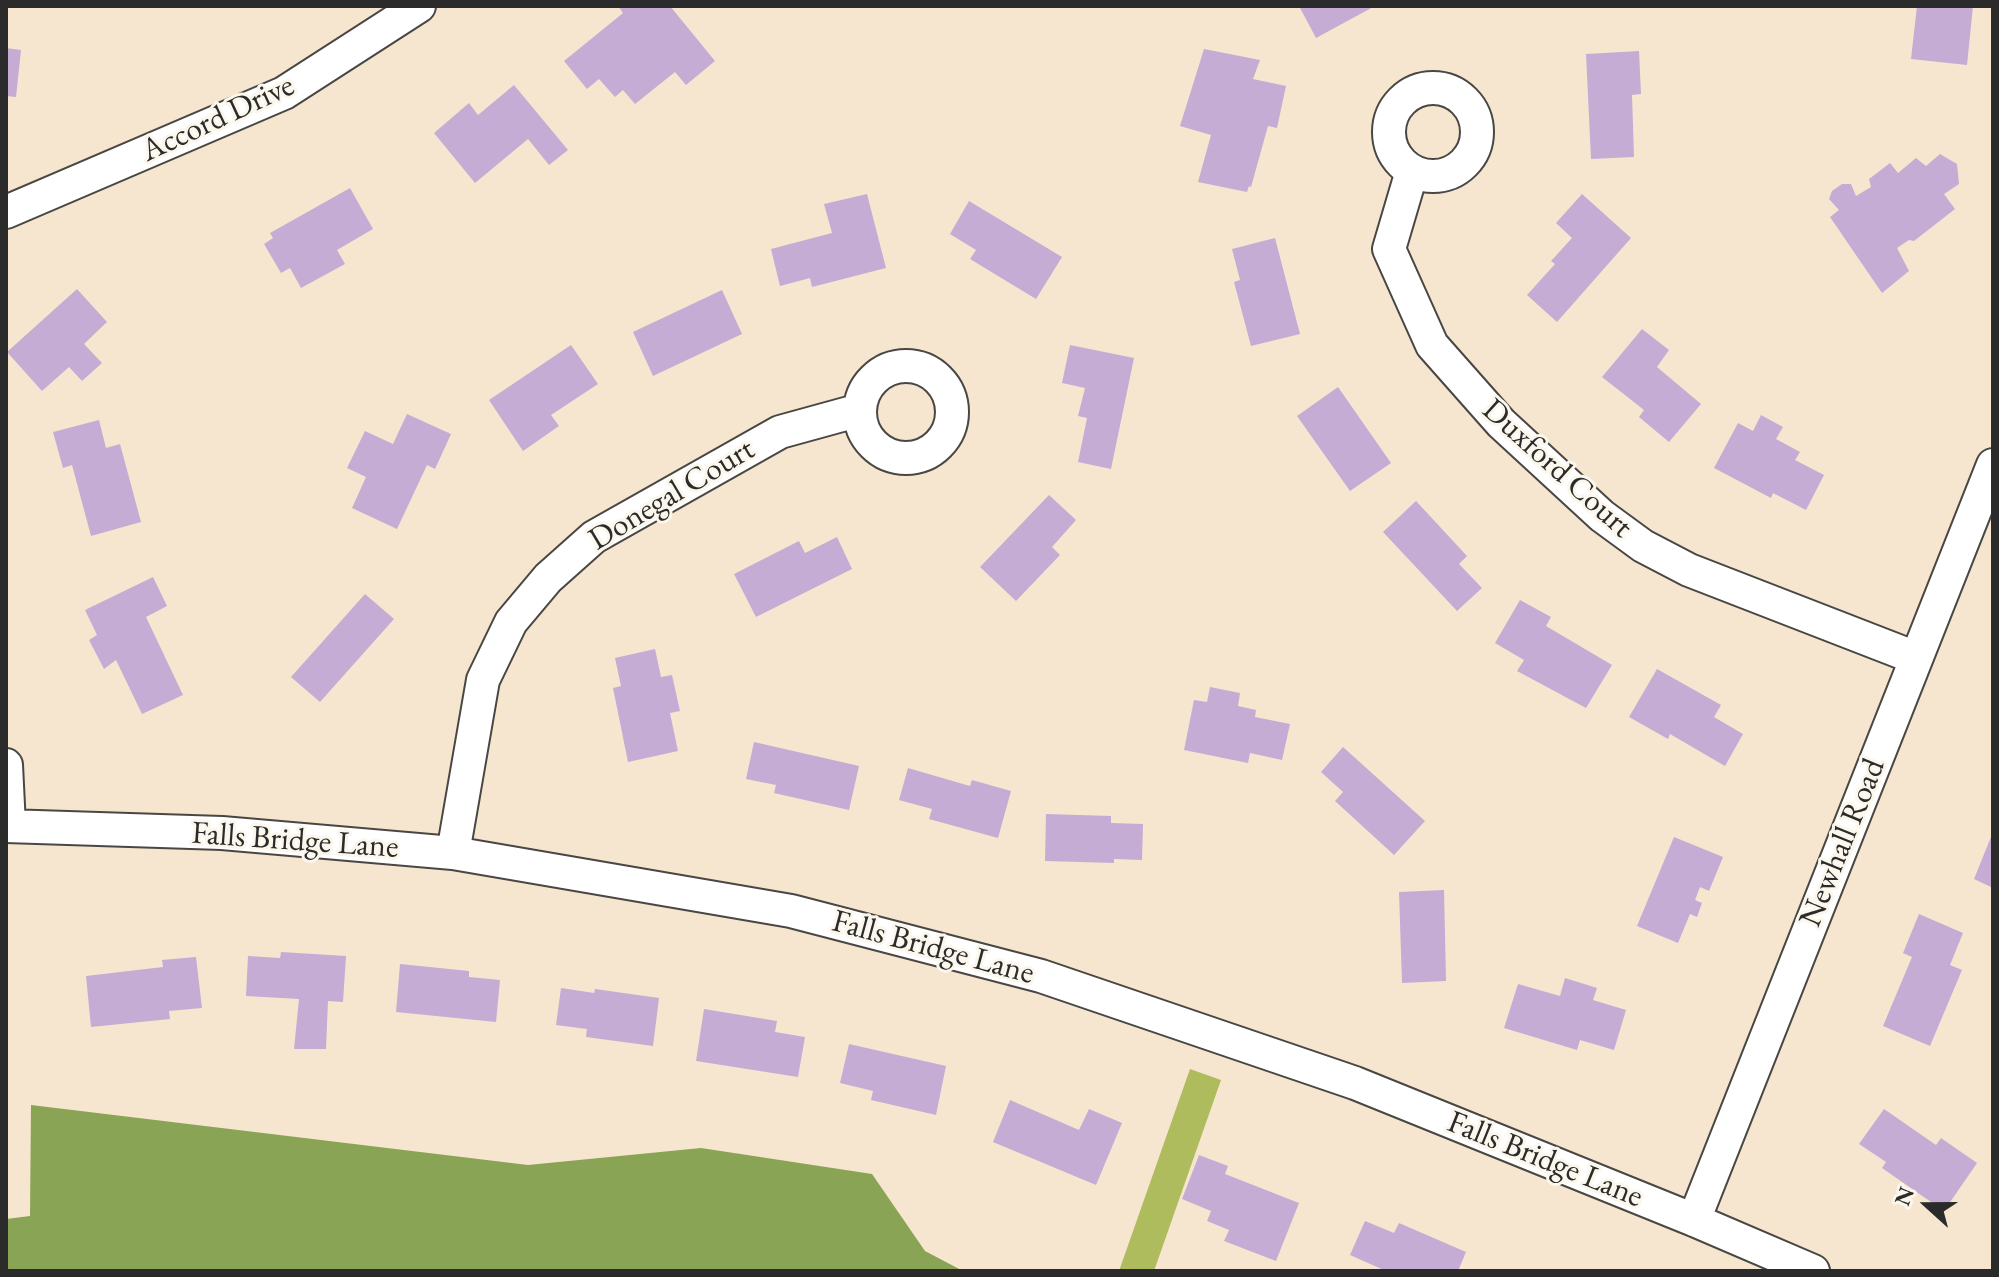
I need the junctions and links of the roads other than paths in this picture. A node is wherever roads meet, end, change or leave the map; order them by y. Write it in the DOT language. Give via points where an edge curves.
graph roads {
  1 [pos="419,6"];
  2 [pos="1412,171"];
  3 [pos="6,212"];
  4 [pos="860,410"];
  5 [pos="1993,465"];
  6 [pos="1916,658"];
  7 [pos="6,765"];
  8 [pos="8,826"];
  9 [pos="453,853"];
  10 [pos="1694,1220"];
  11 [pos="1813,1271"];
  1 -- 3 [label="street, Accord Drive" via="284,93"];
  2 -- 6 [label="street, Duxford Court" via="1389,249 1432,345 1501,423 1602,516 1643,546 1689,570"];
  4 -- 9 [label="street, Donegal Court" via="780,432 594,537 548,578 511,622 483,680"];
  5 -- 6 [label="street, Newhall Road"];
  6 -- 10 [label="street, Newhall Road"];
  7 -- 8 [label="street"];
  8 -- 9 [label="street, Falls Bridge Lane" via="222,833"];
  9 -- 10 [label="street, Falls Bridge Lane" via="791,911 1041,976 1355,1083"];
  10 -- 11 [label="street, Falls Bridge Lane"];
}
